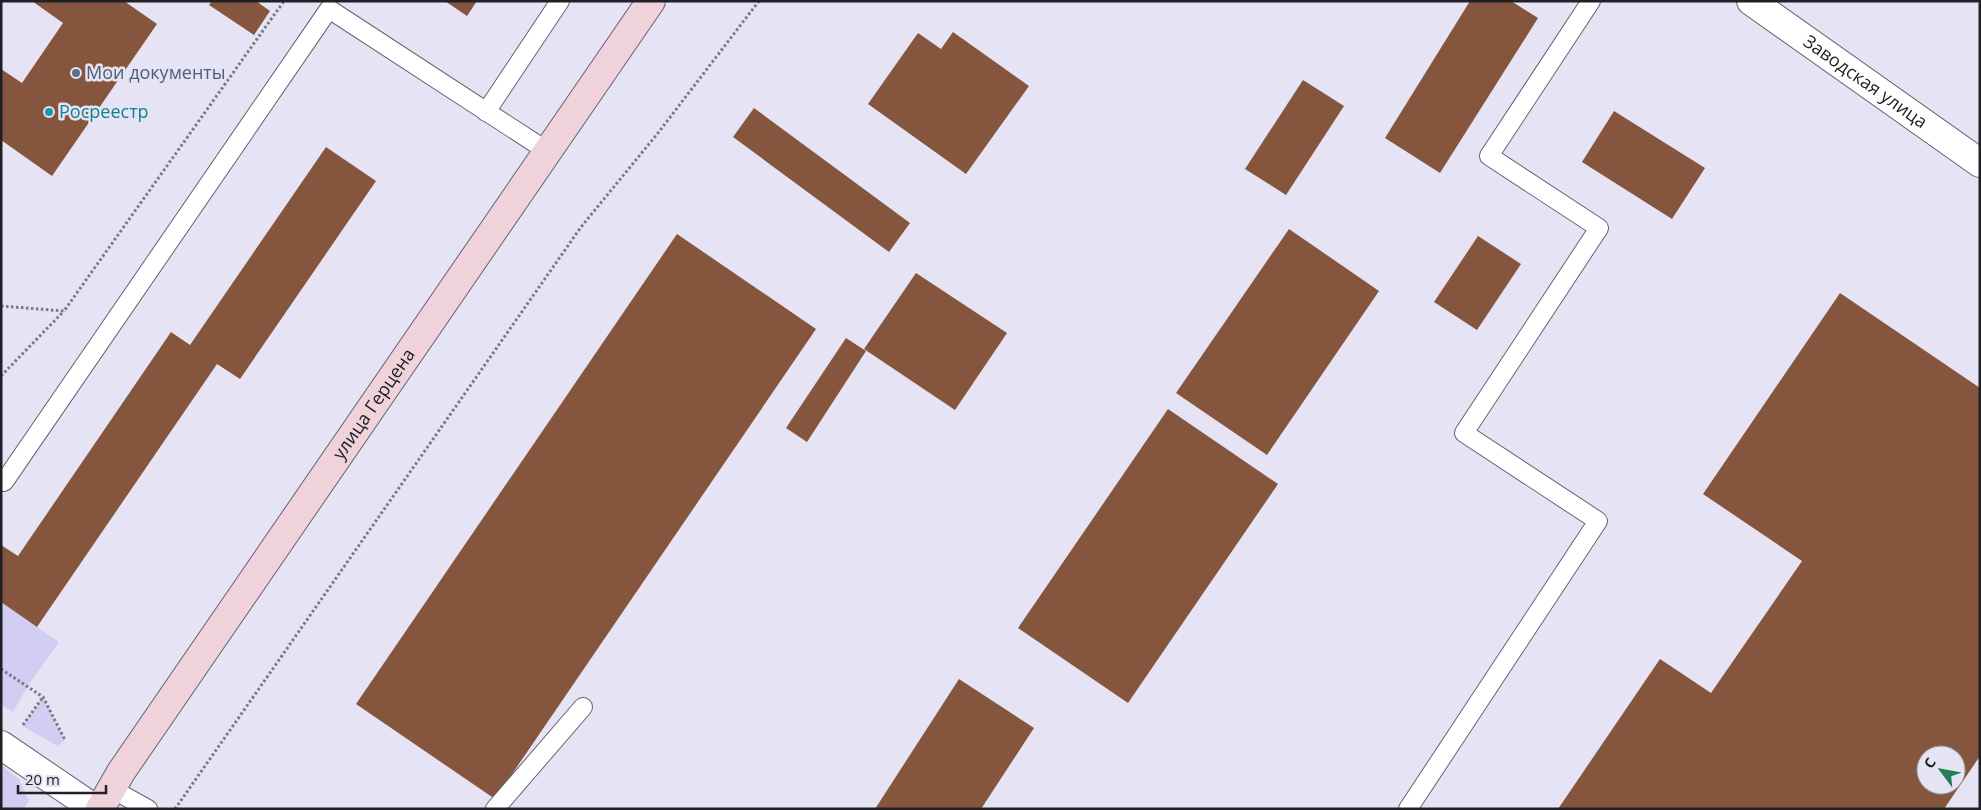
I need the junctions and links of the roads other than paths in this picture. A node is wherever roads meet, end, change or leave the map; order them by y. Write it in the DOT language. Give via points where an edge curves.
graph roads {
  1 [pos="560,1"];
  2 [pos="652,1"];
  3 [pos="1591,1"];
  4 [pos="1751,1"];
  5 [pos="326,5"];
  6 [pos="486,112"];
  7 [pos="547,152"];
  8 [pos="1980,164"];
  9 [pos="1,480"];
  10 [pos="583,707"];
  11 [pos="1,745"];
  12 [pos="103,802"];
  13 [pos="148,809"];
  14 [pos="495,809"];
  15 [pos="1408,809"];
  1 -- 6 [label="lane"];
  2 -- 7 [label="main road, улица Герцена"];
  3 -- 15 [label="lane" via="1489,156 1599,228 1464,433 1598,521"];
  4 -- 8 [label="street, Заводская улица"];
  5 -- 6 [label="lane"];
  5 -- 9 [label="lane" via="4,482"];
  6 -- 7 [label="lane"];
  7 -- 12 [label="main road, улица Герцена"];
  10 -- 14 [label="lane"];
  11 -- 12 [label="street"];
  12 -- 13 [label="lane"];
}
